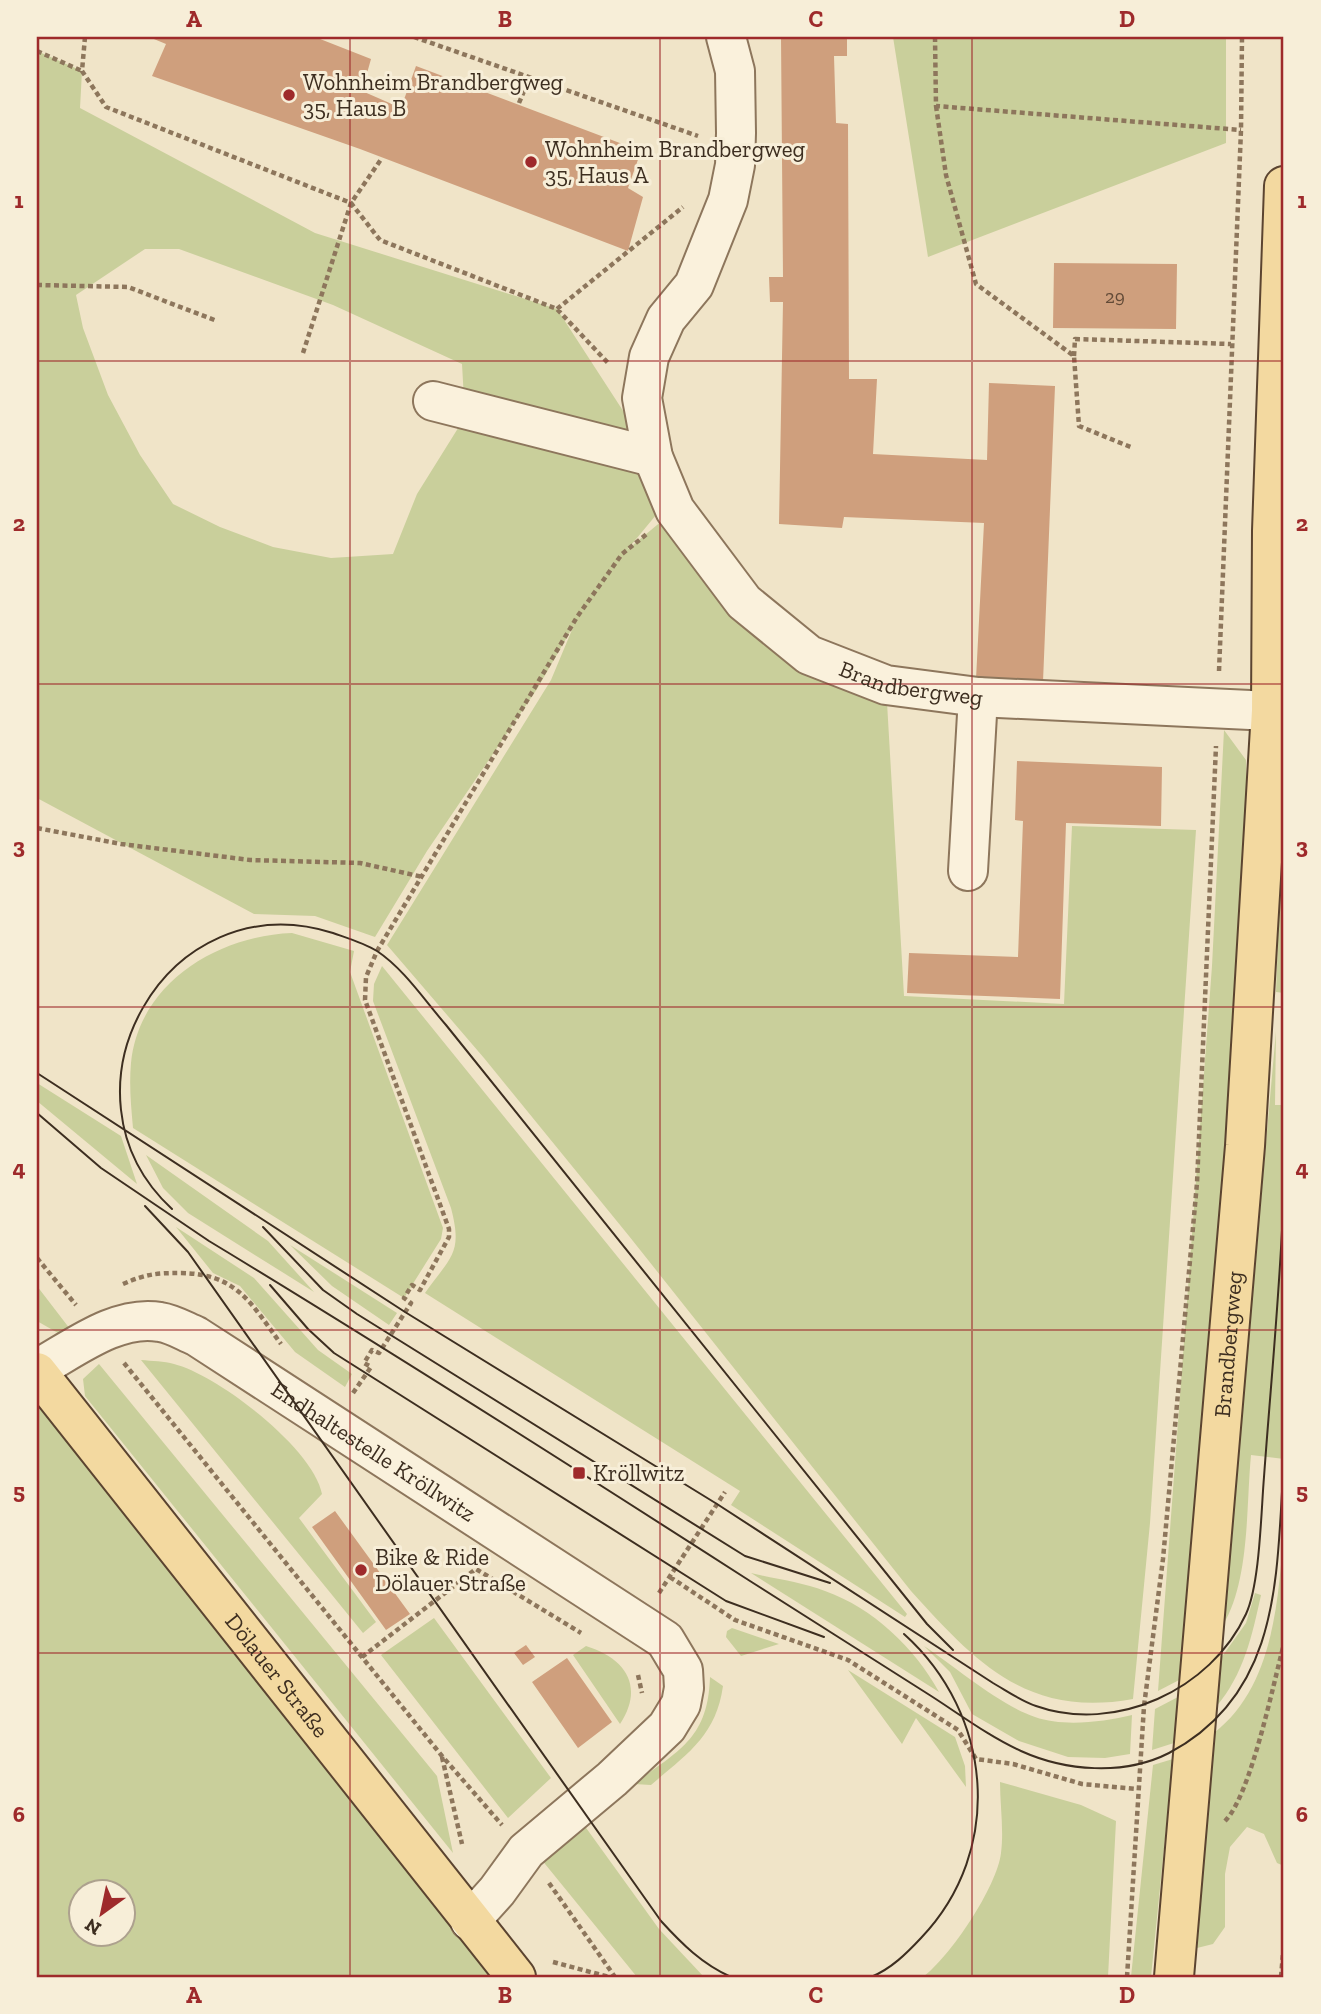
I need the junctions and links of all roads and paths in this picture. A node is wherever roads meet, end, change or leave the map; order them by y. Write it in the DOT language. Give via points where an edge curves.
graph roads {
  1 [pos="85,37"];
  2 [pos="414,37"];
  3 [pos="726,37"];
  4 [pos="935,37"];
  5 [pos="1242,37"];
  6 [pos="37,51"];
  7 [pos="82,71"];
  8 [pos="529,79"];
  9 [pos="519,103"];
  10 [pos="936,106"];
  11 [pos="1241,130"];
  12 [pos="735,156"];
  13 [pos="382,158"];
  14 [pos="1284,186"];
  15 [pos="351,203"];
  16 [pos="37,285"];
  17 [pos="557,309"];
  18 [pos="216,321"];
  19 [pos="1231,344"];
  20 [pos="303,353"];
  21 [pos="1074,356"];
  22 [pos="642,398"];
  23 [pos="433,401"];
  24 [pos="1133,448"];
  25 [pos="653,457"];
  26 [pos="675,510"];
  27 [pos="978,697"];
  28 [pos="1217,710"];
  29 [pos="1271,711"];
  30 [pos="37,828"];
  31 [pos="968,871"];
  32 [pos="423,877"];
  33 [pos="37,1258"];
  34 [pos="101,1334"];
  35 [pos="37,1371"];
  36 [pos="333,1426"];
  37 [pos="725,1492"];
  38 [pos="591,1636"];
  39 [pos="1284,1644"];
  40 [pos="362,1657"];
  41 [pos="442,1756"];
  42 [pos="1138,1789"];
  43 [pos="1185,1863"];
  44 [pos="470,1922"];
  45 [pos="1284,1942"];
  46 [pos="516,1977"];
  47 [pos="1127,1977"];
  48 [pos="1174,1977"];
  49 [pos="1281,1977"];
  1 -- 7 [label="path"];
  2 -- 8 [label="path"];
  3 -- 12 [label="lane, Brandbergweg" via="735,71"];
  4 -- 10 [label="path"];
  5 -- 11 [label="path"];
  6 -- 7 [label="path"];
  7 -- 15 [label="path" via="106,107"];
  8 -- 9 [label="path"];
  8 -- 12 [label="path"];
  10 -- 11 [label="path"];
  10 -- 21 [label="path" via="946,175 976,284"];
  11 -- 19 [label="path"];
  12 -- 17 [label="path"];
  12 -- 22 [label="lane, Brandbergweg" via="728,200 694,285 666,319 649,357"];
  13 -- 15 [label="path"];
  14 -- 29 [label="main road, Brandbergweg"];
  15 -- 17 [label="path" via="380,240"];
  15 -- 20 [label="path"];
  16 -- 18 [label="path" via="128,287"];
  17 -- 22 [label="path"];
  19 -- 21 [label="path" via="1075,339"];
  19 -- 28 [label="path"];
  21 -- 24 [label="path" via="1079,426"];
  22 -- 25 [label="lane, Brandbergweg"];
  23 -- 25 [label="lane"];
  25 -- 26 [label="lane, Brandbergweg"];
  26 -- 27 [label="lane, Brandbergweg" via="744,602 808,655 886,685"];
  26 -- 32 [label="path" via="622,554 578,617"];
  27 -- 28 [label="lane, Brandbergweg"];
  27 -- 31 [label="lane"];
  28 -- 29 [label="lane, Brandbergweg"];
  28 -- 42 [label="path" via="1197,1183"];
  29 -- 43 [label="main road, Brandbergweg" via="1245,1146"];
  30 -- 32 [label="path" via="250,860 360,863"];
  32 -- 36 [label="path" via="377,951 363,989 449,1237 419,1290 412,1285 404,1298 411,1303 379,1353 372,1350 364,1363 370,1367"];
  33 -- 34 [label="path"];
  34 -- 35 [label="lane, Endhaltestelle Kröllwitz"];
  34 -- 36 [label="lane, Endhaltestelle Kröllwitz" via="137,1322 170,1324 196,1336"];
  34 -- 40 [label="path"];
  35 -- 44 [label="main road, Dölauer Straße"];
  36 -- 44 [label="lane, Endhaltestelle Kröllwitz" via="665,1640 683,1670 681,1703 667,1727 526,1851"];
  37 -- 42 [label="path" via="670,1577 734,1620 848,1660 958,1730 976,1759 1082,1784"];
  38 -- 40 [label="path" via="574,1631 476,1569"];
  39 -- 43 [label="path" via="1255,1755 1234,1812"];
  40 -- 41 [label="path"];
  42 -- 47 [label="path"];
  43 -- 48 [label="main road, Brandbergweg"];
  44 -- 46 [label="main road, Dölauer Straße"];
  45 -- 49 [label="path"];
}
